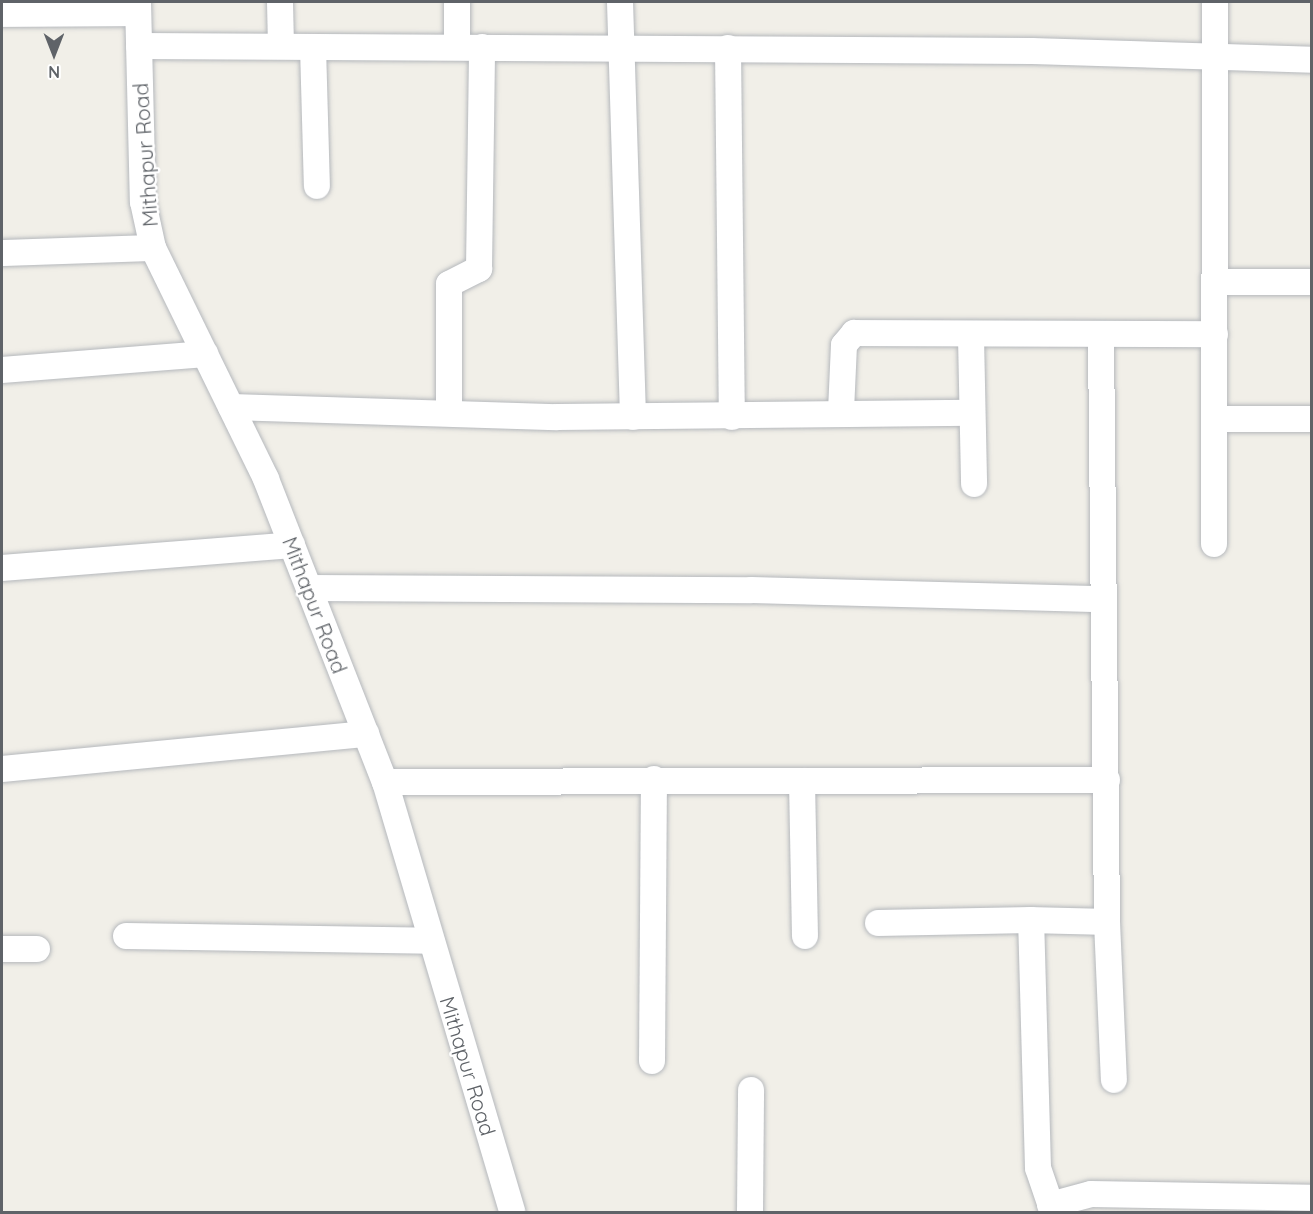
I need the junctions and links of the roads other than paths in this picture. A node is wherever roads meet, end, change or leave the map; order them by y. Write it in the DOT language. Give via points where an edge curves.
graph roads {
  1 [pos="280,2"];
  2 [pos="457,2"];
  3 [pos="620,2"];
  4 [pos="1215,2"];
  5 [pos="138,7"];
  6 [pos="2,14"];
  7 [pos="139,46"];
  8 [pos="281,46"];
  9 [pos="312,47"];
  10 [pos="470,47"];
  11 [pos="620,47"];
  12 [pos="728,48"];
  13 [pos="1215,57"];
  14 [pos="1311,60"];
  15 [pos="317,186"];
  16 [pos="153,248"];
  17 [pos="2,253"];
  18 [pos="1215,282"];
  19 [pos="1311,282"];
  20 [pos="1215,334"];
  21 [pos="971,337"];
  22 [pos="1101,338"];
  23 [pos="205,354"];
  24 [pos="2,370"];
  25 [pos="231,406"];
  26 [pos="842,411"];
  27 [pos="449,413"];
  28 [pos="972,413"];
  29 [pos="633,417"];
  30 [pos="732,417"];
  31 [pos="1215,419"];
  32 [pos="1311,419"];
  33 [pos="974,484"];
  34 [pos="1214,544"];
  35 [pos="292,545"];
  36 [pos="2,568"];
  37 [pos="309,588"];
  38 [pos="1103,599"];
  39 [pos="366,734"];
  40 [pos="2,769"];
  41 [pos="654,779"];
  42 [pos="1107,780"];
  43 [pos="802,781"];
  44 [pos="385,782"];
  45 [pos="1031,920"];
  46 [pos="1107,922"];
  47 [pos="878,923"];
  48 [pos="126,936"];
  49 [pos="805,936"];
  50 [pos="431,942"];
  51 [pos="2,949"];
  52 [pos="37,949"];
  53 [pos="652,1061"];
  54 [pos="1114,1080"];
  55 [pos="752,1090"];
  56 [pos="1311,1198"];
  57 [pos="1051,1208"];
  58 [pos="512,1212"];
  59 [pos="750,1212"];
  1 -- 8 [label="street"];
  2 -- 10 [label="street"];
  3 -- 11 [label="street"];
  4 -- 13 [label="street"];
  5 -- 6 [label="street"];
  5 -- 7 [label="street, Mithapur Road"];
  7 -- 8 [label="street"];
  7 -- 16 [label="street, Mithapur Road" via="143,202"];
  8 -- 9 [label="street"];
  9 -- 10 [label="street"];
  9 -- 15 [label="street"];
  10 -- 11 [label="street"];
  10 -- 27 [label="street" via="479,269 449,284"];
  11 -- 12 [label="street"];
  11 -- 29 [label="street"];
  12 -- 13 [label="street"];
  12 -- 30 [label="street"];
  13 -- 14 [label="street"];
  13 -- 18 [label="street"];
  16 -- 17 [label="street"];
  16 -- 23 [label="street, Mithapur Road"];
  18 -- 19 [label="street"];
  18 -- 20 [label="street"];
  20 -- 22 [label="street"];
  20 -- 31 [label="street"];
  21 -- 22 [label="street"];
  21 -- 26 [label="street" via="848,336"];
  21 -- 28 [label="street"];
  22 -- 38 [label="street"];
  23 -- 24 [label="street"];
  23 -- 25 [label="street, Mithapur Road"];
  25 -- 27 [label="street"];
  25 -- 35 [label="street, Mithapur Road"];
  26 -- 28 [label="street"];
  26 -- 30 [label="street"];
  27 -- 29 [label="street"];
  28 -- 33 [label="street"];
  29 -- 30 [label="street"];
  31 -- 32 [label="street"];
  31 -- 34 [label="street"];
  35 -- 36 [label="street"];
  35 -- 37 [label="street, Mithapur Road"];
  37 -- 38 [label="street" via="751,590"];
  37 -- 39 [label="street, Mithapur Road"];
  38 -- 42 [label="street"];
  39 -- 40 [label="street"];
  39 -- 44 [label="street, Mithapur Road"];
  41 -- 43 [label="street"];
  41 -- 44 [label="street"];
  41 -- 53 [label="street"];
  42 -- 43 [label="street"];
  42 -- 46 [label="street"];
  43 -- 49 [label="street"];
  44 -- 50 [label="street, Mithapur Road"];
  45 -- 46 [label="street"];
  45 -- 47 [label="street"];
  45 -- 57 [label="street" via="1038,1168"];
  46 -- 54 [label="street"];
  48 -- 50 [label="street"];
  50 -- 58 [label="street, Mithapur Road"];
  51 -- 52 [label="street"];
  55 -- 59 [label="street"];
  56 -- 57 [label="street" via="1091,1194"];
}
